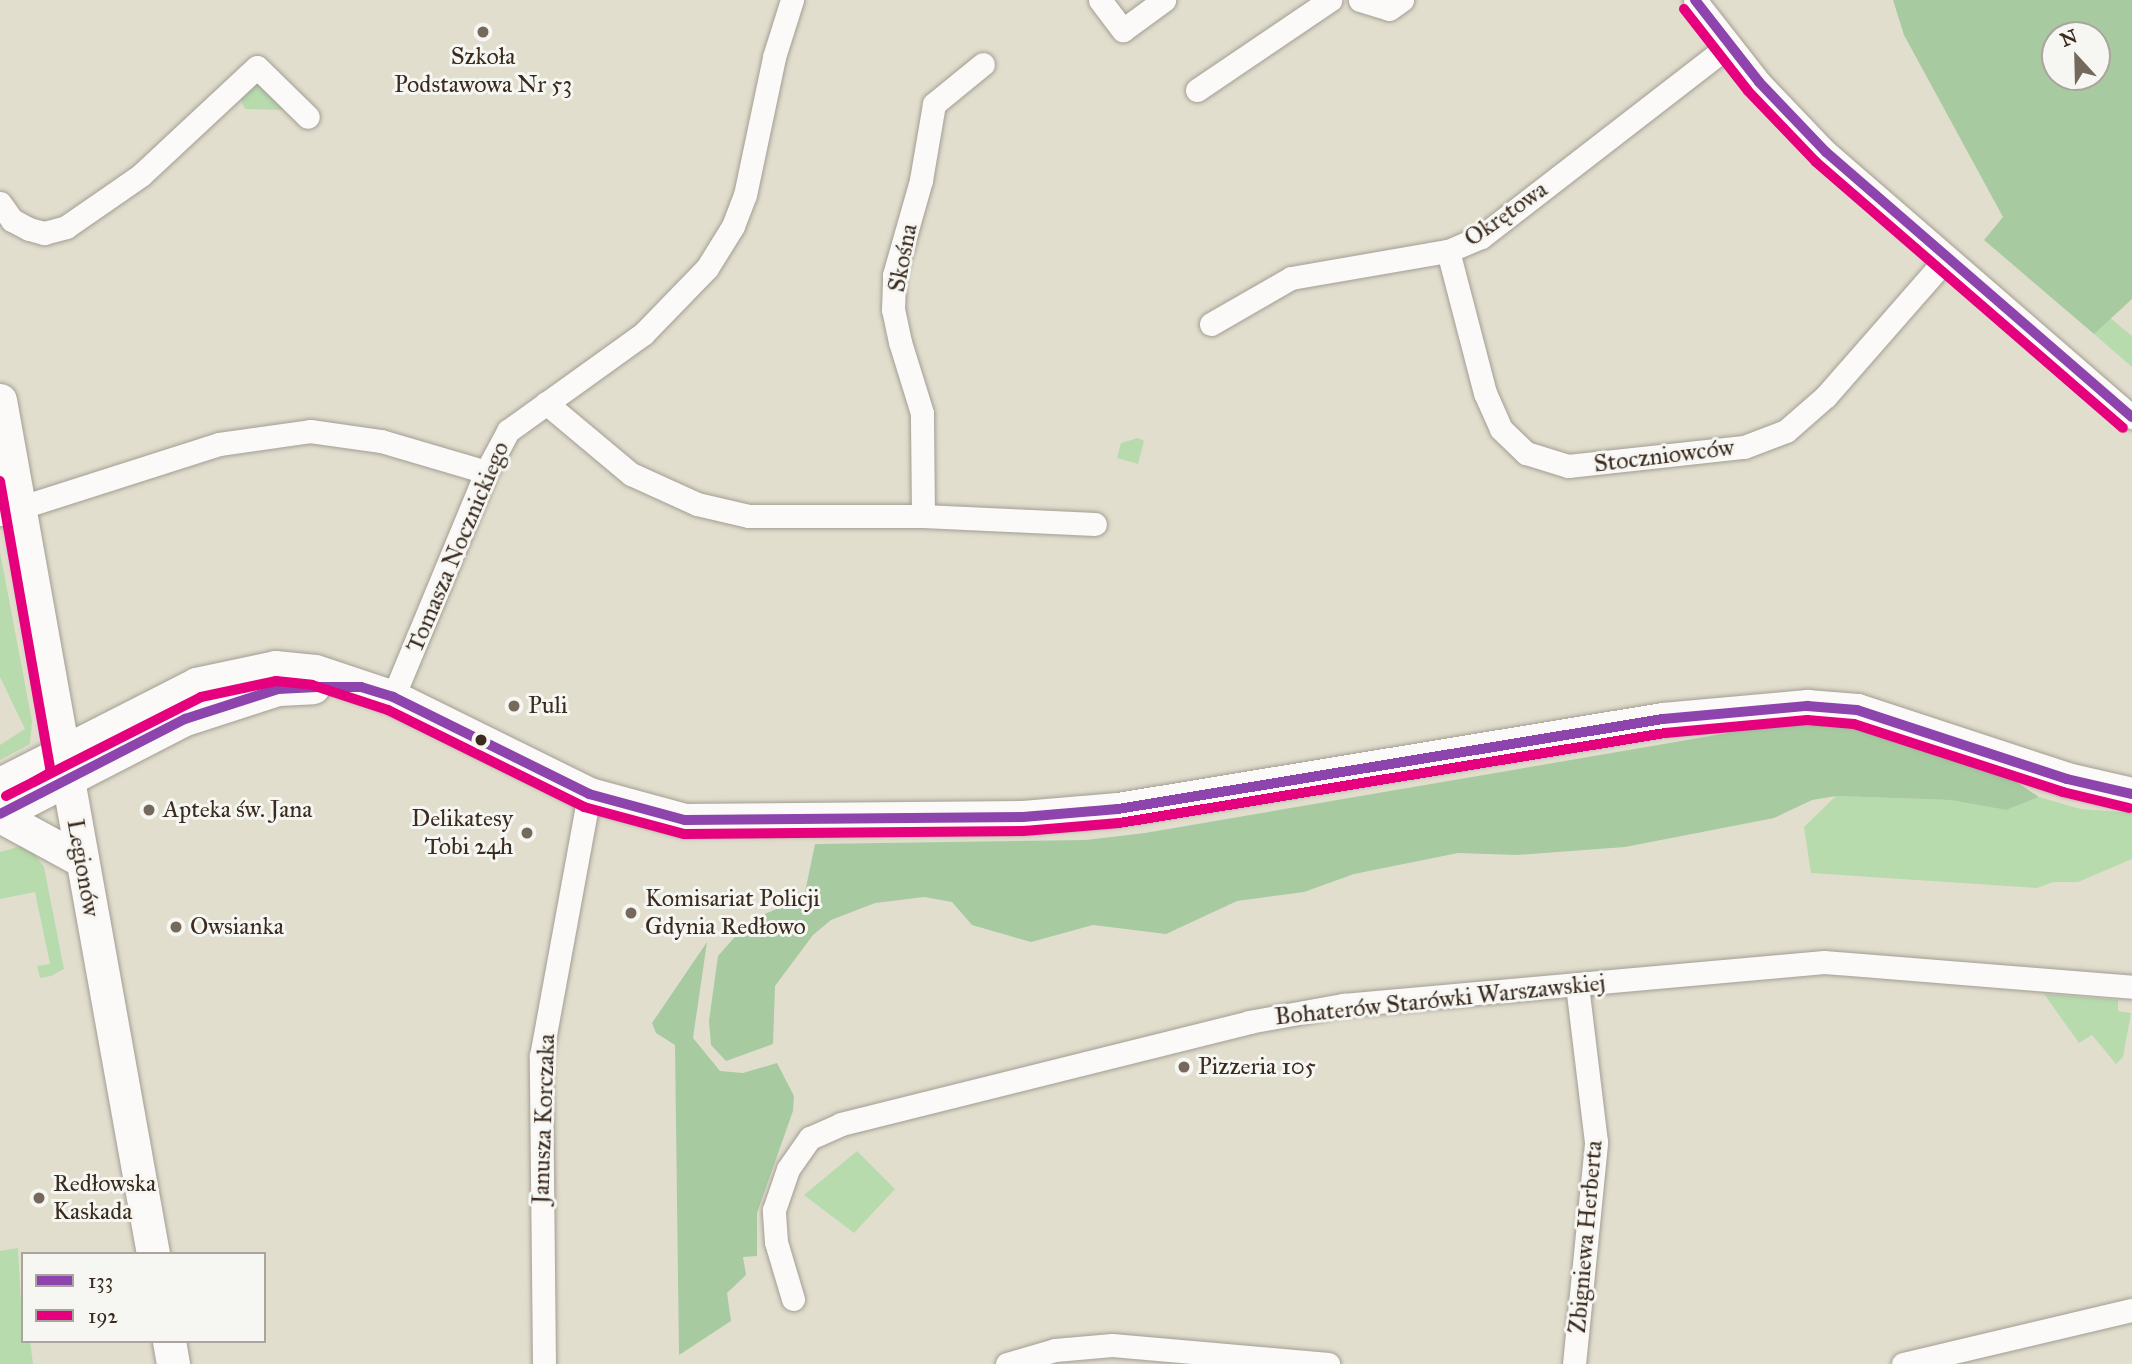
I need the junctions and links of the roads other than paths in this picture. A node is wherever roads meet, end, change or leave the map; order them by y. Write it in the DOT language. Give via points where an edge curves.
graph roads {
  1 [pos="792,0"];
  2 [pos="1100,0"];
  3 [pos="1164,0"];
  4 [pos="1330,0"];
  5 [pos="1360,0"];
  6 [pos="1402,0"];
  7 [pos="1695,0"];
  8 [pos="1729,45"];
  9 [pos="983,64"];
  10 [pos="1197,90"];
  11 [pos="308,117"];
  12 [pos="0,203"];
  13 [pos="1448,251"];
  14 [pos="1947,258"];
  15 [pos="1211,324"];
  16 [pos="0,400"];
  17 [pos="546,403"];
  18 [pos="2132,417"];
  19 [pos="485,472"];
  20 [pos="10,511"];
  21 [pos="922,516"];
  22 [pos="1095,524"];
  23 [pos="393,697"];
  24 [pos="65,766"];
  25 [pos="0,784"];
  26 [pos="2132,793"];
  27 [pos="589,794"];
  28 [pos="0,815"];
  29 [pos="81,860"];
  30 [pos="1577,984"];
  31 [pos="2132,987"];
  32 [pos="153,1252"];
  33 [pos="793,1299"];
  34 [pos="2132,1310"];
  35 [pos="169,1343"];
  36 [pos="1211,1359"];
  37 [pos="173,1364"];
  38 [pos="544,1364"];
  39 [pos="1007,1364"];
  40 [pos="1328,1364"];
  41 [pos="1574,1364"];
  42 [pos="1903,1364"];
  1 -- 17 [label="street, Tomasza Nocznickiego" via="774,57 748,185 733,226 707,268 652,325"];
  2 -- 3 [label="street" via="1123,30"];
  4 -- 10 [label="street"];
  5 -- 6 [label="street" via="1389,9"];
  7 -- 8 [label="street"];
  8 -- 13 [label="street, Okrętowa" via="1481,237"];
  8 -- 14 [label="street" via="1826,152"];
  9 -- 21 [label="street, Skośna" via="934,104 921,180 894,275 893,310 922,413"];
  11 -- 12 [label="street" via="257,68 141,175 66,227 44,233 29,229 12,220"];
  13 -- 14 [label="street, Stoczniowców" via="1485,393 1501,429 1526,453 1568,466 1744,447 1786,431 1826,396"];
  13 -- 15 [label="street, Okrętowa" via="1291,278"];
  14 -- 18 [label="street"];
  16 -- 20 [label="street, Legionów"];
  17 -- 19 [label="street, Tomasza Nocznickiego" via="508,432"];
  17 -- 21 [label="street" via="631,474 697,504 749,516"];
  19 -- 20 [label="street" via="381,441 310,431 219,444"];
  19 -- 23 [label="street, Tomasza Nocznickiego"];
  20 -- 24 [label="street, Legionów"];
  21 -- 22 [label="street"];
  23 -- 24 [label="street" via="361,687 278,689 231,702"];
  23 -- 27 [label="street"];
  24 -- 25 [label="street"];
  24 -- 28 [label="street"];
  24 -- 29 [label="street, Legionów"];
  26 -- 27 [label="street" via="2067,779 1870,713 1807,706 1663,719 1194,800 1023,817 685,820"];
  27 -- 38 [label="street, Janusza Korczaka" via="541,1056"];
  28 -- 29 [label="street"];
  29 -- 32 [label="street, Legionów"];
  30 -- 31 [label="street, Bohaterów Starówki Warszawskiej" via="1849,962"];
  30 -- 33 [label="street, Bohaterów Starówki Warszawskiej" via="1295,1012 824,1130 794,1157 774,1210 776,1242"];
  30 -- 41 [label="street, Zbigniewa Herberta" via="1597,1142"];
  34 -- 42 [label="street"];
  35 -- 37 [label="street"];
  36 -- 39 [label="street" via="1141,1346 1084,1346"];
  36 -- 40 [label="street"];
}
